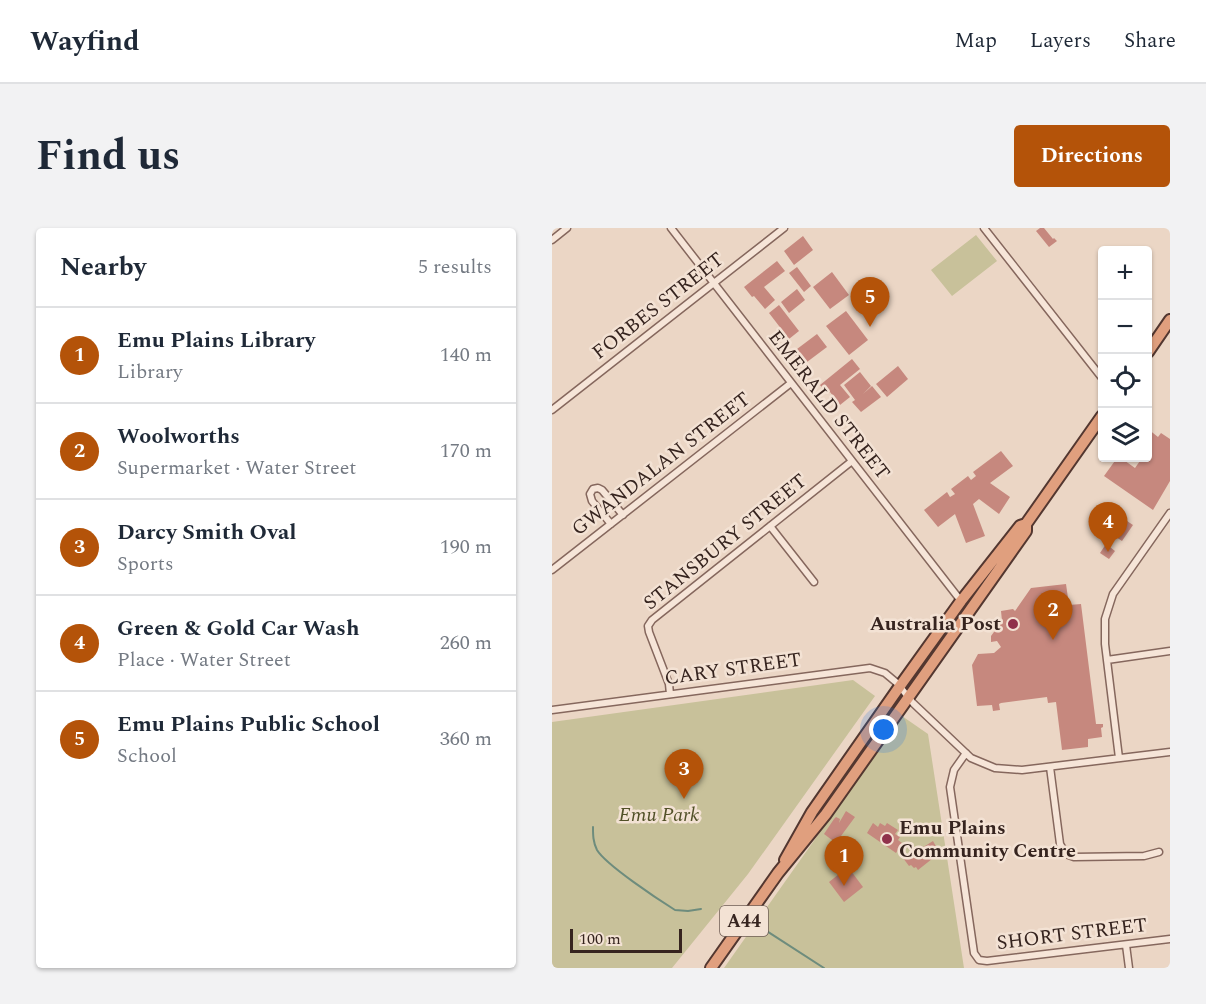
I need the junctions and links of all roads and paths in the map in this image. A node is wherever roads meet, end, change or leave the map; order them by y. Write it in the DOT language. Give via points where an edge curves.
graph roads {
  1 [pos="567,228"];
  2 [pos="671,228"];
  3 [pos="784,228"];
  4 [pos="984,228"];
  5 [pos="552,240"];
  6 [pos="714,283"];
  7 [pos="1170,320"];
  8 [pos="1152,346"];
  9 [pos="1098,373"];
  10 [pos="791,383"];
  11 [pos="552,410"];
  12 [pos="1098,422"];
  13 [pos="852,461"];
  14 [pos="1170,513"];
  15 [pos="623,515"];
  16 [pos="611,524"];
  17 [pos="1026,524"];
  18 [pos="770,526"];
  19 [pos="552,570"];
  20 [pos="814,582"];
  21 [pos="961,601"];
  22 [pos="1170,651"];
  23 [pos="1107,660"];
  24 [pos="900,686"];
  25 [pos="670,694"];
  26 [pos="908,697"];
  27 [pos="552,710"];
  28 [pos="1170,752"];
  29 [pos="966,753"];
  30 [pos="1119,759"];
  31 [pos="1050,767"];
  32 [pos="1159,852"];
  33 [pos="778,873"];
  34 [pos="1170,939"];
  35 [pos="1126,945"];
  36 [pos="711,968"];
  37 [pos="1128,968"];
  1 -- 5 [label="street"];
  2 -- 6 [label="street, EMERALD STREET"];
  3 -- 6 [label="street, FORBES STREET"];
  4 -- 9 [label="street"];
  6 -- 10 [label="street, EMERALD STREET"];
  6 -- 11 [label="street, FORBES STREET"];
  7 -- 8 [label="highway"];
  10 -- 13 [label="street, EMERALD STREET"];
  10 -- 15 [label="street, GWANDALAN STREET"];
  12 -- 17 [label="highway, A44"];
  13 -- 18 [label="street, STANSBURY STREET"];
  13 -- 21 [label="street, EMERALD STREET"];
  14 -- 23 [label="street" via="1110,602 1104,629"];
  15 -- 16 [label="street, GWANDALAN STREET"];
  15 -- 16 [label="street" via="602,490 593,489 591,499"];
  16 -- 19 [label="street, GWANDALAN STREET"];
  17 -- 21 [label="highway, A44" via="1020,526"];
  17 -- 26 [label="highway, A44" via="1026,531"];
  18 -- 20 [label="street"];
  18 -- 25 [label="street, STANSBURY STREET" via="650,623 649,632"];
  21 -- 24 [label="highway, A44"];
  22 -- 23 [label="street"];
  23 -- 30 [label="street"];
  24 -- 25 [label="street, CARY STREET" via="885,673 865,668"];
  24 -- 26 [label="street, CARY STREET"];
  24 -- 33 [label="highway, A44" via="812,812"];
  25 -- 27 [label="street, CARY STREET"];
  26 -- 29 [label="street, CARY STREET"];
  26 -- 33 [label="highway, A44" via="826,814"];
  28 -- 30 [label="street, CARY STREET"];
  29 -- 31 [label="street, CARY STREET" via="994,768"];
  29 -- 35 [label="street, SHORT STREET" via="951,776 950,792 974,952 979,960"];
  30 -- 31 [label="street, CARY STREET"];
  31 -- 32 [label="street" via="1060,844 1066,855 1144,856"];
  33 -- 36 [label="highway, A44"];
  34 -- 35 [label="street, SHORT STREET"];
  35 -- 37 [label="street"];
}
